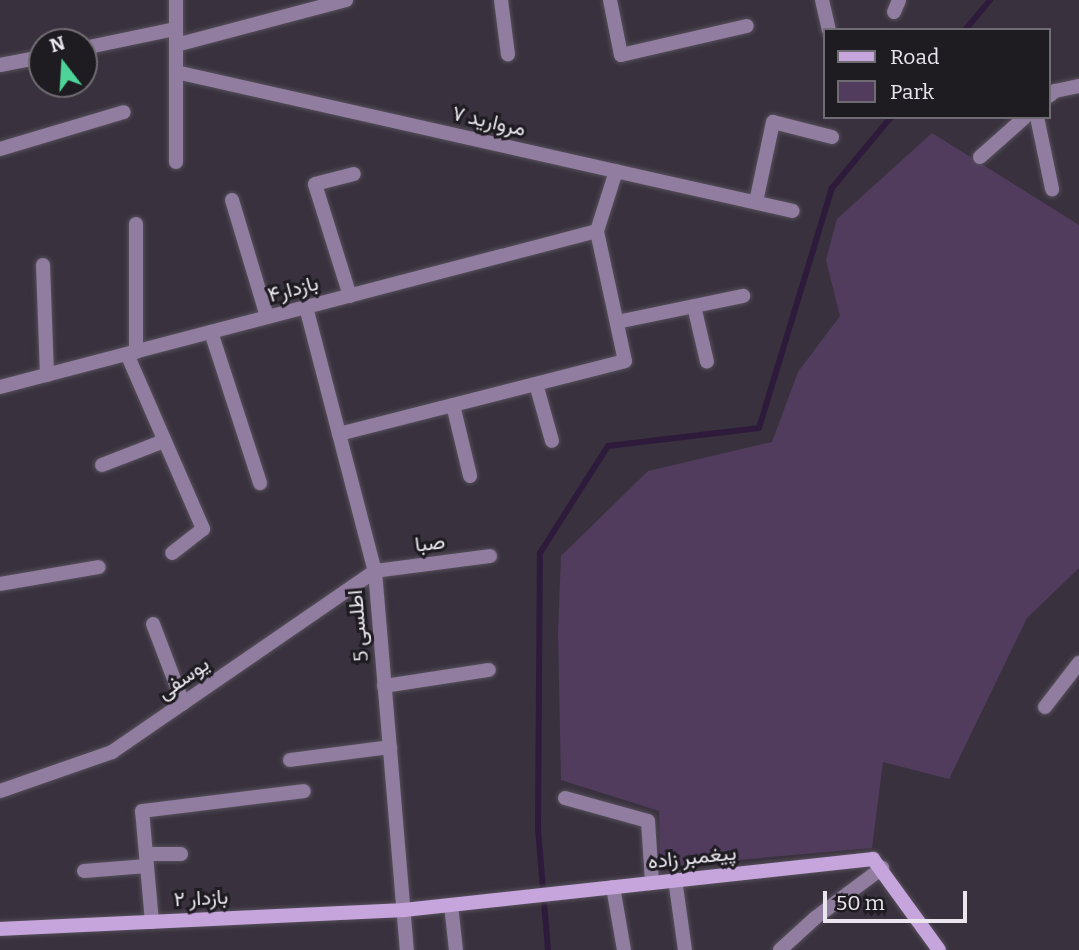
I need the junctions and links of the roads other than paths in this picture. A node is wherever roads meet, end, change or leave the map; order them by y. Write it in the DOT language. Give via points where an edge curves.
graph roads {
  1 [pos="176,0"];
  2 [pos="346,0"];
  3 [pos="501,0"];
  4 [pos="610,0"];
  5 [pos="822,0"];
  6 [pos="747,26"];
  7 [pos="829,28"];
  8 [pos="175,29"];
  9 [pos="98,45"];
  10 [pos="176,45"];
  11 [pos="508,55"];
  12 [pos="28,60"];
  13 [pos="0,65"];
  14 [pos="176,72"];
  15 [pos="1079,86"];
  16 [pos="1051,94"];
  17 [pos="124,112"];
  18 [pos="1023,119"];
  19 [pos="1037,119"];
  20 [pos="832,137"];
  21 [pos="0,149"];
  22 [pos="980,157"];
  23 [pos="176,162"];
  24 [pos="616,171"];
  25 [pos="354,174"];
  26 [pos="1052,190"];
  27 [pos="232,200"];
  28 [pos="756,202"];
  29 [pos="793,211"];
  30 [pos="136,224"];
  31 [pos="597,231"];
  32 [pos="43,265"];
  33 [pos="350,296"];
  34 [pos="743,296"];
  35 [pos="694,306"];
  36 [pos="306,307"];
  37 [pos="267,317"];
  38 [pos="617,322"];
  39 [pos="211,332"];
  40 [pos="131,353"];
  41 [pos="707,362"];
  42 [pos="47,375"];
  43 [pos="536,384"];
  44 [pos="0,387"];
  45 [pos="453,405"];
  46 [pos="339,434"];
  47 [pos="164,441"];
  48 [pos="552,441"];
  49 [pos="102,465"];
  50 [pos="470,476"];
  51 [pos="260,483"];
  52 [pos="172,553"];
  53 [pos="490,556"];
  54 [pos="99,567"];
  55 [pos="375,571"];
  56 [pos="0,584"];
  57 [pos="153,624"];
  58 [pos="1079,663"];
  59 [pos="489,670"];
  60 [pos="384,686"];
  61 [pos="183,703"];
  62 [pos="1045,707"];
  63 [pos="390,747"];
  64 [pos="290,760"];
  65 [pos="0,791"];
  66 [pos="304,792"];
  67 [pos="565,798"];
  68 [pos="181,854"];
  69 [pos="146,860"];
  70 [pos="882,868"];
  71 [pos="85,871"];
  72 [pos="675,879"];
  73 [pos="652,882"];
  74 [pos="612,887"];
  75 [pos="452,905"];
  76 [pos="404,909"];
  77 [pos="152,922"];
  78 [pos="0,929"];
  79 [pos="407,950"];
  80 [pos="456,950"];
  81 [pos="624,950"];
  82 [pos="685,950"];
  83 [pos="779,950"];
  84 [pos="939,950"];
  1 -- 8 [label="street"];
  2 -- 10 [label="street"];
  3 -- 11 [label="street"];
  4 -- 6 [label="street" via="621,55"];
  5 -- 7 [label="street"];
  8 -- 9 [label="street"];
  8 -- 10 [label="street"];
  10 -- 14 [label="street"];
  12 -- 13 [label="street"];
  14 -- 23 [label="street"];
  14 -- 24 [label="street, مروارید ۷"];
  15 -- 16 [label="street"];
  17 -- 21 [label="street"];
  18 -- 22 [label="street"];
  19 -- 26 [label="street"];
  20 -- 28 [label="street" via="773,122"];
  24 -- 28 [label="street, مروارید ۷"];
  24 -- 31 [label="street"];
  25 -- 33 [label="street" via="315,184"];
  27 -- 37 [label="street"];
  28 -- 29 [label="street, مروارید ۷"];
  30 -- 40 [label="street"];
  31 -- 33 [label="street, بازدار۴"];
  31 -- 38 [label="street"];
  32 -- 42 [label="street"];
  33 -- 36 [label="street, بازدار۴"];
  34 -- 35 [label="street"];
  35 -- 38 [label="street"];
  35 -- 41 [label="street"];
  36 -- 37 [label="street, بازدار۴"];
  36 -- 46 [label="street, اطلسی 5"];
  37 -- 39 [label="street, بازدار۴"];
  38 -- 43 [label="street" via="625,361"];
  39 -- 40 [label="street, بازدار۴"];
  39 -- 51 [label="street"];
  40 -- 42 [label="street, بازدار۴"];
  40 -- 47 [label="street"];
  42 -- 44 [label="street, بازدار۴"];
  43 -- 45 [label="street"];
  43 -- 48 [label="street"];
  45 -- 46 [label="street"];
  45 -- 50 [label="street"];
  46 -- 55 [label="street, اطلسی 5"];
  47 -- 49 [label="street"];
  47 -- 52 [label="street" via="203,529"];
  53 -- 55 [label="street, صبا"];
  54 -- 56 [label="street"];
  55 -- 60 [label="street, اطلسی 5"];
  55 -- 61 [label="street, یوسفی"];
  57 -- 61 [label="street"];
  58 -- 62 [label="street"];
  59 -- 60 [label="street"];
  60 -- 63 [label="street, اطلسی 5"];
  61 -- 65 [label="street, یوسفی" via="112,752"];
  63 -- 64 [label="street"];
  63 -- 76 [label="street, اطلسی 5"];
  66 -- 69 [label="street" via="142,811"];
  67 -- 73 [label="street" via="648,821"];
  68 -- 69 [label="street"];
  69 -- 71 [label="street"];
  69 -- 77 [label="street"];
  70 -- 72 [label="street, پیغمبر زاده" via="873,859"];
  70 -- 83 [label="street"];
  70 -- 84 [label="street"];
  72 -- 73 [label="street, پیغمبر زاده"];
  72 -- 82 [label="street"];
  73 -- 74 [label="street, پیغمبر زاده"];
  74 -- 75 [label="street, پیغمبر زاده"];
  74 -- 81 [label="street"];
  75 -- 76 [label="street, پیغمبر زاده"];
  75 -- 80 [label="street"];
  76 -- 77 [label="street, بازدار ۲"];
  76 -- 79 [label="street, اطلسی 5"];
  77 -- 78 [label="street, بازدار ۲"];
}
